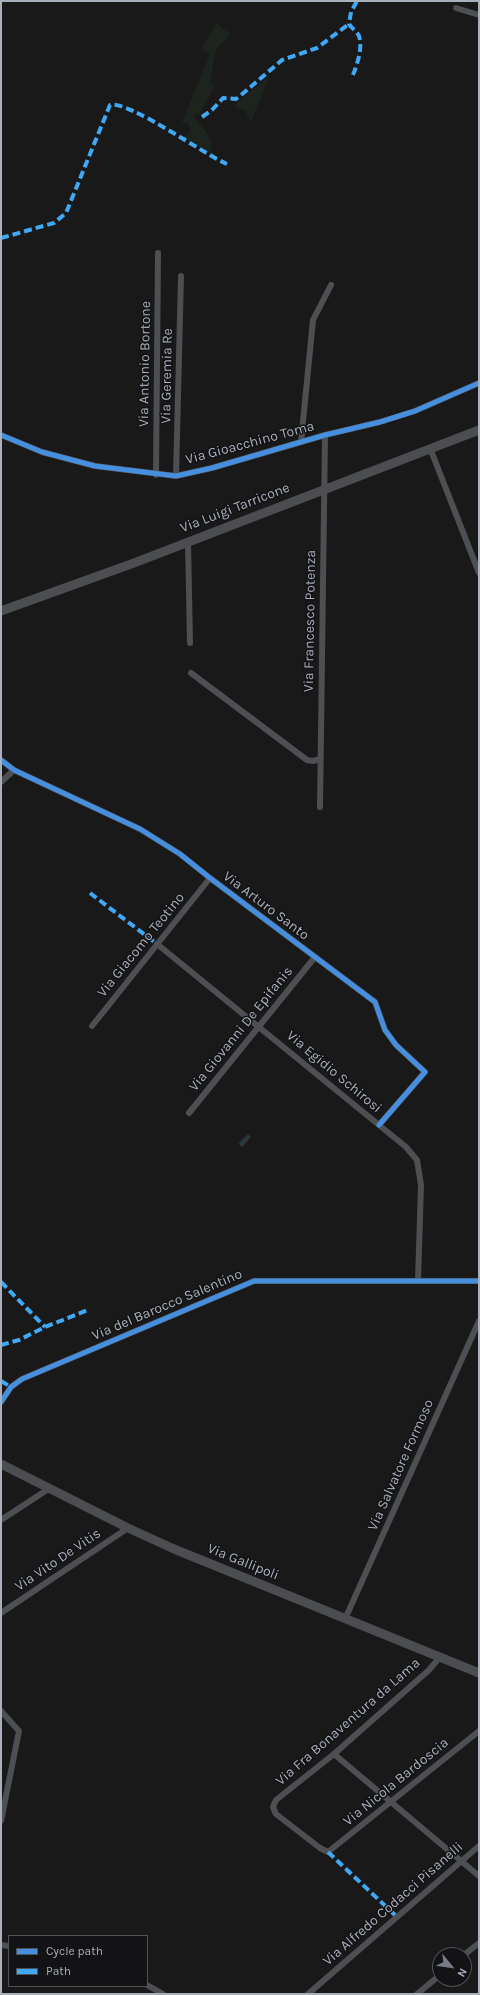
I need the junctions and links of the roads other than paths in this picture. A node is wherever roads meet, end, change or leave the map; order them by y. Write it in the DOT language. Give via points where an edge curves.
graph roads {
  1 [pos="456,8"];
  2 [pos="479,15"];
  3 [pos="158,253"];
  4 [pos="181,276"];
  5 [pos="331,285"];
  6 [pos="479,383"];
  7 [pos="479,430"];
  8 [pos="1,435"];
  9 [pos="325,435"];
  10 [pos="301,442"];
  11 [pos="430,448"];
  12 [pos="156,475"];
  13 [pos="176,476"];
  14 [pos="323,489"];
  15 [pos="188,542"];
  16 [pos="479,573"];
  17 [pos="1,611"];
  18 [pos="190,643"];
  19 [pos="191,673"];
  20 [pos="320,759"];
  21 [pos="1,760"];
  22 [pos="14,770"];
  23 [pos="1,782"];
  24 [pos="320,807"];
  25 [pos="210,878"];
  26 [pos="157,944"];
  27 [pos="313,959"];
  28 [pos="92,1026"];
  29 [pos="259,1026"];
  30 [pos="190,1113"];
  31 [pos="379,1125"];
  32 [pos="418,1281"];
  33 [pos="479,1281"];
  34 [pos="479,1321"];
  35 [pos="1,1402"];
  36 [pos="1,1464"];
  37 [pos="50,1488"];
  38 [pos="1,1520"];
  39 [pos="128,1528"];
  40 [pos="1,1613"];
  41 [pos="346,1619"];
  42 [pos="440,1657"];
  43 [pos="479,1673"];
  44 [pos="1,1711"];
  45 [pos="479,1731"];
  46 [pos="334,1754"];
  47 [pos="391,1802"];
  48 [pos="1,1821"];
  49 [pos="479,1846"];
  50 [pos="328,1852"];
  51 [pos="461,1861"];
  52 [pos="479,1876"];
  53 [pos="432,1982"];
  54 [pos="148,1986"];
  55 [pos="163,1994"];
  56 [pos="308,1994"];
  57 [pos="417,1994"];
  1 -- 2 [label="street"];
  3 -- 12 [label="street, Via Antonio Bortone"];
  4 -- 13 [label="street, Via Geremia Re"];
  5 -- 10 [label="street" via="313,320"];
  6 -- 9 [label="street, Via Gioacchino Toma" via="415,411"];
  7 -- 11 [label="main road, Via Luigi Tarricone"];
  8 -- 12 [label="street, Via Gioacchino Toma" via="42,452 87,464"];
  9 -- 10 [label="street, Via Gioacchino Toma"];
  9 -- 14 [label="street, Via Francesco Potenza"];
  10 -- 13 [label="street, Via Gioacchino Toma"];
  11 -- 14 [label="main road, Via Luigi Tarricone"];
  11 -- 16 [label="street"];
  12 -- 13 [label="street, Via Gioacchino Toma"];
  14 -- 15 [label="main road, Via Luigi Tarricone"];
  14 -- 20 [label="street, Via Francesco Potenza"];
  15 -- 17 [label="main road, Via Luigi Tarricone"];
  15 -- 18 [label="street"];
  19 -- 20 [label="street" via="307,760"];
  20 -- 24 [label="street, Via Francesco Potenza"];
  21 -- 22 [label="street, Via Arturo Santo"];
  22 -- 23 [label="street"];
  22 -- 25 [label="street, Via Arturo Santo" via="140,829 180,854"];
  25 -- 26 [label="street, Via Giacomo Teotino"];
  25 -- 27 [label="street, Via Arturo Santo"];
  26 -- 28 [label="street, Via Giacomo Teotino"];
  26 -- 29 [label="street, Via Egidio Schirosi"];
  27 -- 29 [label="street, Via Giovanni De Epifanis"];
  27 -- 31 [label="street, Via Arturo Santo" via="375,1002 392,1040 425,1072"];
  29 -- 30 [label="street, Via Giovanni De Epifanis"];
  29 -- 31 [label="street, Via Egidio Schirosi"];
  31 -- 32 [label="street, Via Egidio Schirosi" via="406,1147 417,1160 421,1185"];
  32 -- 33 [label="street, Via del Barocco Salentino"];
  32 -- 35 [label="street, Via del Barocco Salentino" via="254,1281 22,1380 11,1387"];
  34 -- 41 [label="street, Via Salvatore Formoso"];
  36 -- 37 [label="main road, Via Gallipoli"];
  37 -- 38 [label="street"];
  37 -- 39 [label="main road, Via Gallipoli"];
  39 -- 40 [label="street, Via Vito De Vitis"];
  39 -- 41 [label="main road, Via Gallipoli"];
  41 -- 42 [label="main road, Via Gallipoli"];
  42 -- 43 [label="main road, Via Gallipoli"];
  42 -- 46 [label="street, Via Fra Bonaventura da Lama" via="429,1670"];
  44 -- 48 [label="street" via="19,1732"];
  45 -- 47 [label="street, Via Nicola Bardoscia"];
  46 -- 47 [label="street"];
  46 -- 50 [label="street, Via Fra Bonaventura da Lama" via="276,1800 273,1807 276,1814"];
  47 -- 50 [label="street, Via Nicola Bardoscia"];
  47 -- 51 [label="street"];
  49 -- 51 [label="street, Via Alfredo Codacci Pisanelli"];
  51 -- 52 [label="street"];
  51 -- 56 [label="street, Via Alfredo Codacci Pisanelli"];
  53 -- 57 [label="street"];
  54 -- 55 [label="street"];
}
